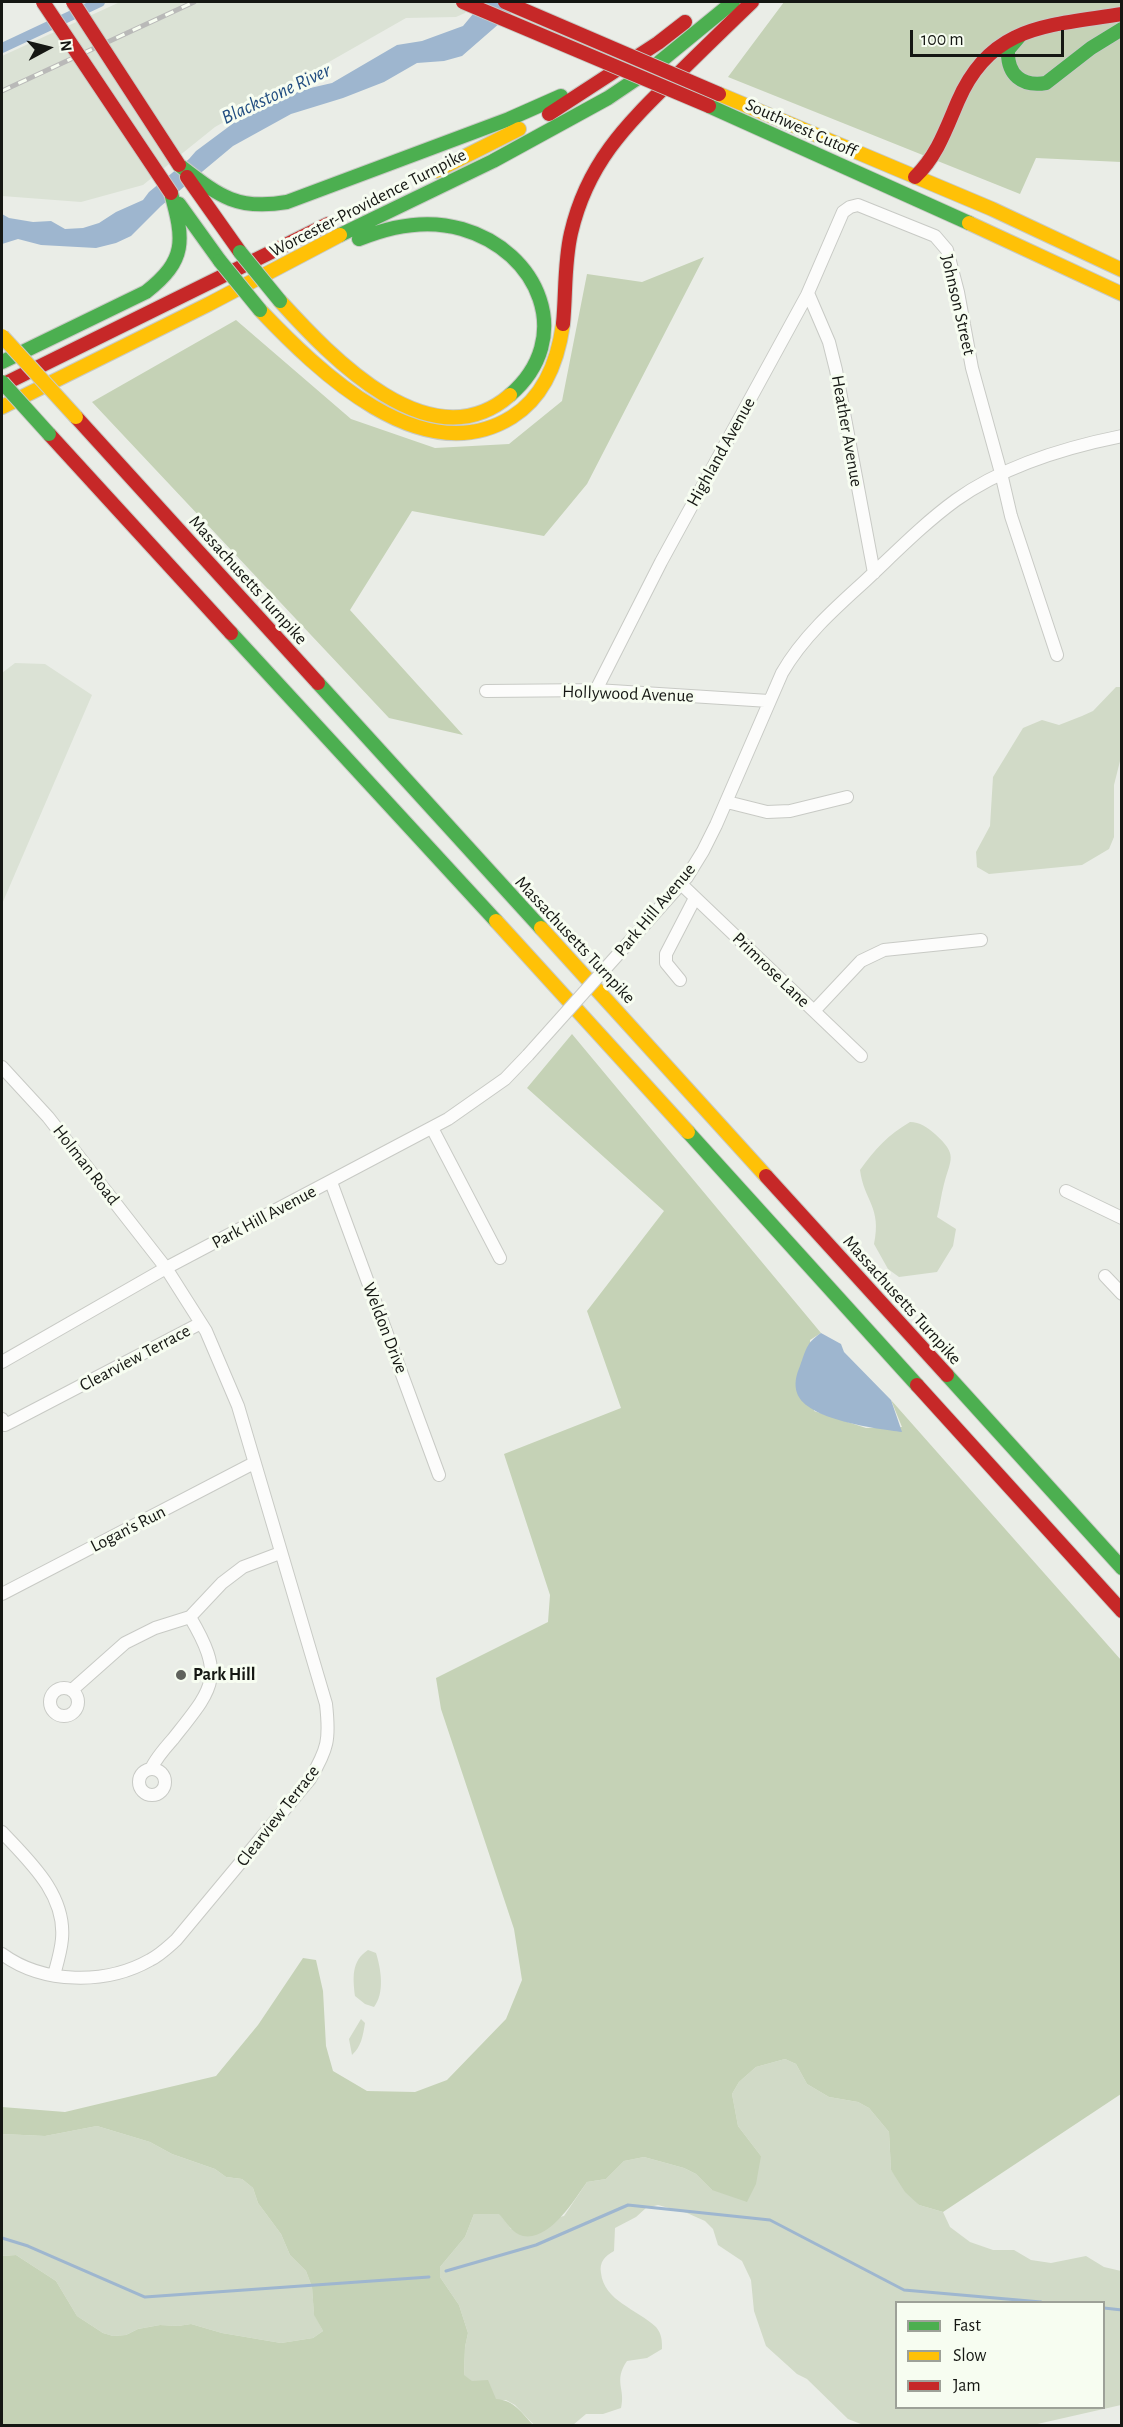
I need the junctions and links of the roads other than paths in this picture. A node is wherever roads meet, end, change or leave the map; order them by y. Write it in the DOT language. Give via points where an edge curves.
graph roads {
  1 [pos="43,2"];
  2 [pos="74,2"];
  3 [pos="463,2"];
  4 [pos="505,2"];
  5 [pos="733,2"];
  6 [pos="752,2"];
  7 [pos="1122,14"];
  8 [pos="694,15"];
  9 [pos="1122,29"];
  10 [pos="1035,31"];
  11 [pos="586,91"];
  12 [pos="425,176"];
  13 [pos="915,177"];
  14 [pos="204,192"];
  15 [pos="180,212"];
  16 [pos="843,212"];
  17 [pos="340,218"];
  18 [pos="1122,270"];
  19 [pos="808,292"];
  20 [pos="1122,294"];
  21 [pos="209,304"];
  22 [pos="2,336"];
  23 [pos="2,362"];
  24 [pos="2,383"];
  25 [pos="2,407"];
  26 [pos="1122,435"];
  27 [pos="1001,472"];
  28 [pos="874,573"];
  29 [pos="1058,655"];
  30 [pos="596,690"];
  31 [pos="486,691"];
  32 [pos="769,701"];
  33 [pos="847,797"];
  34 [pos="727,802"];
  35 [pos="681,884"];
  36 [pos="695,898"];
  37 [pos="981,940"];
  38 [pos="680,980"];
  39 [pos="814,1011"];
  40 [pos="861,1056"];
  41 [pos="2,1067"];
  42 [pos="432,1128"];
  43 [pos="331,1182"];
  44 [pos="1066,1191"];
  45 [pos="1122,1218"];
  46 [pos="500,1258"];
  47 [pos="166,1268"];
  48 [pos="1105,1276"];
  49 [pos="1122,1294"];
  50 [pos="201,1323"];
  51 [pos="2,1362"];
  52 [pos="2,1424"];
  53 [pos="254,1463"];
  54 [pos="439,1475"];
  55 [pos="280,1553"];
  56 [pos="1122,1568"];
  57 [pos="2,1594"];
  58 [pos="1122,1611"];
  59 [pos="190,1617"];
  60 [pos="72,1690"];
  61 [pos="151,1768"];
  62 [pos="2,1832"];
  63 [pos="2,1954"];
  64 [pos="54,1976"];
  1 -- 15 [label="main road, bridge"];
  2 -- 14 [label="main road, bridge" via="180,165"];
  3 -- 20 [label="main road, Southwest Cutoff, bridge" via="709,106"];
  4 -- 13 [label="main road, Southwest Cutoff, bridge"];
  5 -- 21 [label="main road, Worcester-Providence Turnpike" via="651,69 608,98 493,161"];
  6 -- 15 [label="main road, bridge" via="643,108 603,155 576,214 567,254 559,349 540,393 505,422 483,429 436,432 416,428 365,402 311,362 260,310"];
  7 -- 10 [label="main road"];
  8 -- 11 [label="main road, Worcester-Providence Turnpike"];
  9 -- 10 [label="main road" via="1046,83 1037,85 1015,77 1007,57 1016,39"];
  10 -- 13 [label="main road" via="994,48 974,70 934,158"];
  11 -- 12 [label="main road, Worcester-Providence Turnpike" via="552,113"];
  11 -- 14 [label="main road" via="563,95 509,119 268,207 253,207"];
  13 -- 18 [label="main road, Southwest Cutoff"];
  14 -- 21 [label="main road, bridge" via="240,252 280,301 313,337 357,375 422,413 459,417 488,411 507,401 536,366 545,324 540,298 519,265 487,239 438,224 367,235"];
  15 -- 23 [label="main road" via="178,257 156,285"];
  16 -- 19 [label="street, Highland Avenue"];
  16 -- 27 [label="street, Johnson Street" via="858,205 869,208 935,237 947,250 972,368"];
  17 -- 24 [label="main road, Worcester-Providence Turnpike"];
  19 -- 28 [label="street, Heather Avenue" via="836,370"];
  19 -- 30 [label="street, Highland Avenue"];
  21 -- 25 [label="main road, Worcester-Providence Turnpike"];
  22 -- 56 [label="main road, Massachusetts Turnpike, bridge"];
  24 -- 58 [label="main road, bridge"];
  26 -- 27 [label="street, Park Hill Avenue"];
  27 -- 28 [label="street, Park Hill Avenue" via="945,508"];
  27 -- 29 [label="street, Johnson Street" via="1011,516"];
  28 -- 32 [label="street, Park Hill Avenue" via="796,652"];
  30 -- 31 [label="street, Hollywood Avenue"];
  30 -- 32 [label="street, Hollywood Avenue"];
  32 -- 34 [label="street, Park Hill Avenue"];
  33 -- 34 [label="street" via="789,811 767,812"];
  34 -- 35 [label="street, Park Hill Avenue" via="704,851"];
  35 -- 36 [label="street, Primrose Lane"];
  35 -- 42 [label="street, Park Hill Avenue, bridge" via="528,1055 474,1103"];
  36 -- 38 [label="street" via="666,954 666,963"];
  36 -- 39 [label="street, Primrose Lane"];
  37 -- 39 [label="street" via="884,950 861,961"];
  39 -- 40 [label="street, Primrose Lane"];
  41 -- 47 [label="street, Holman Road" via="48,1117"];
  42 -- 43 [label="street, Park Hill Avenue"];
  42 -- 46 [label="street"];
  43 -- 47 [label="street, Park Hill Avenue"];
  43 -- 54 [label="street, Weldon Drive"];
  44 -- 45 [label="street"];
  47 -- 50 [label="street, Clearview Terrace"];
  47 -- 51 [label="street, Park Hill Avenue"];
  48 -- 49 [label="street"];
  50 -- 52 [label="street, Clearview Terrace"];
  50 -- 53 [label="street, Clearview Terrace" via="238,1406"];
  53 -- 55 [label="street, Clearview Terrace"];
  53 -- 57 [label="street, Logan's Run"];
  55 -- 59 [label="street" via="243,1567 222,1582"];
  55 -- 64 [label="street, Clearview Terrace" via="326,1704 329,1727 324,1755 310,1779 176,1940 152,1959 127,1970 100,1977"];
  59 -- 60 [label="street" via="125,1643"];
  59 -- 61 [label="street" via="206,1644 213,1670 210,1685"];
  62 -- 64 [label="street" via="35,1868 51,1891 61,1916 62,1939"];
  63 -- 64 [label="street, Clearview Terrace" via="15,1964"];
}
